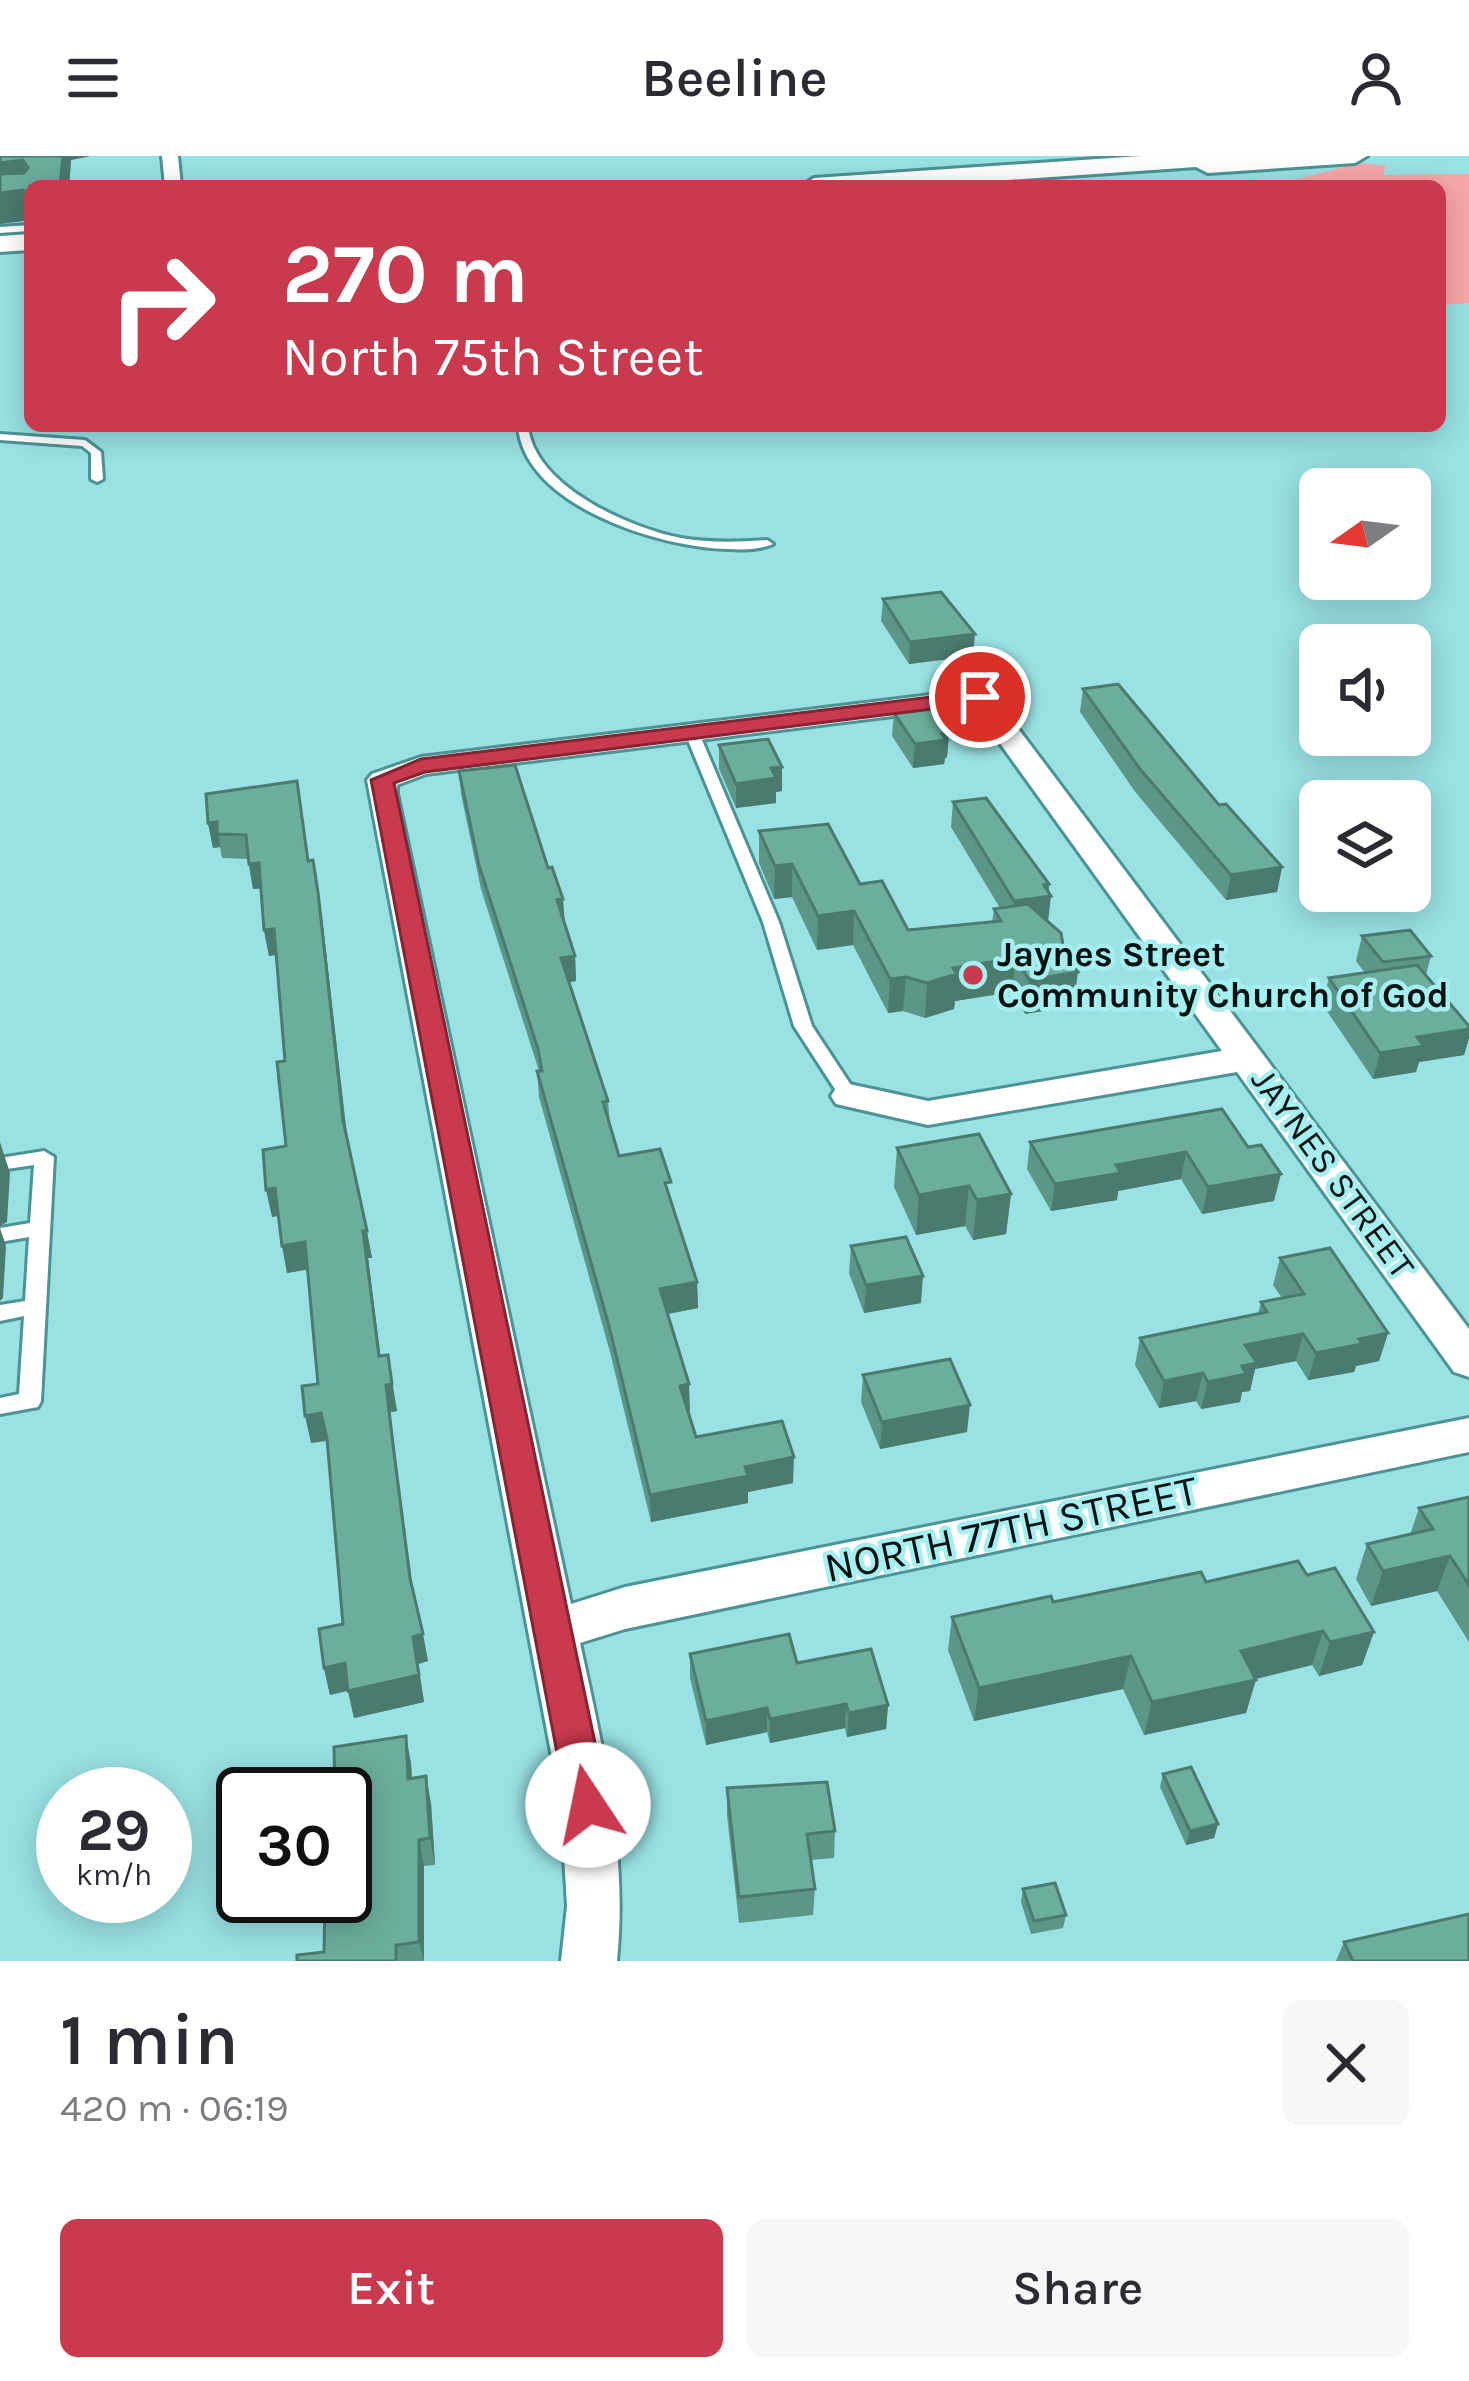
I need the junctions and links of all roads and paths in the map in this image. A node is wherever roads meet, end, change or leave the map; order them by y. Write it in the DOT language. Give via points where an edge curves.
graph roads {
  1 [pos="1246,156"];
  2 [pos="1355,156"];
  3 [pos="1155,162"];
  4 [pos="899,180"];
  5 [pos="986,180"];
  6 [pos="524,432"];
  7 [pos="0,437"];
  8 [pos="97,479"];
  9 [pos="767,544"];
  10 [pos="692,733"];
  11 [pos="1250,1058"];
  12 [pos="849,1096"];
  13 [pos="0,1164"];
  14 [pos="40,1229"];
  15 [pos="0,1235"];
  16 [pos="34,1307"];
  17 [pos="0,1313"];
  18 [pos="1469,1361"];
  19 [pos="0,1406"];
  20 [pos="1469,1436"];
  21 [pos="554,1630"];
  22 [pos="590,1961"];
  1 -- 3 [label="main road"];
  2 -- 3 [label="main road"];
  3 -- 4 [label="main road"];
  3 -- 5 [label="main road"];
  6 -- 9 [label="lane" via="544,472 610,519 684,543"];
  7 -- 8 [label="lane" via="85,443 96,452"];
  10 -- 11 [label="street, JAYNES STREET" via="980,697"];
  10 -- 12 [label="lane" via="772,922 803,1026"];
  10 -- 21 [label="street" via="421,766 382,780"];
  11 -- 12 [label="street" via="928,1113"];
  11 -- 18 [label="street, JAYNES STREET"];
  13 -- 14 [label="lane" via="44,1157"];
  14 -- 15 [label="lane"];
  14 -- 16 [label="lane"];
  16 -- 17 [label="lane"];
  16 -- 19 [label="lane" via="30,1401"];
  20 -- 21 [label="street, NORTH 77TH STREET" via="625,1608"];
  21 -- 22 [label="street" via="588,1805 596,1906"];
}
